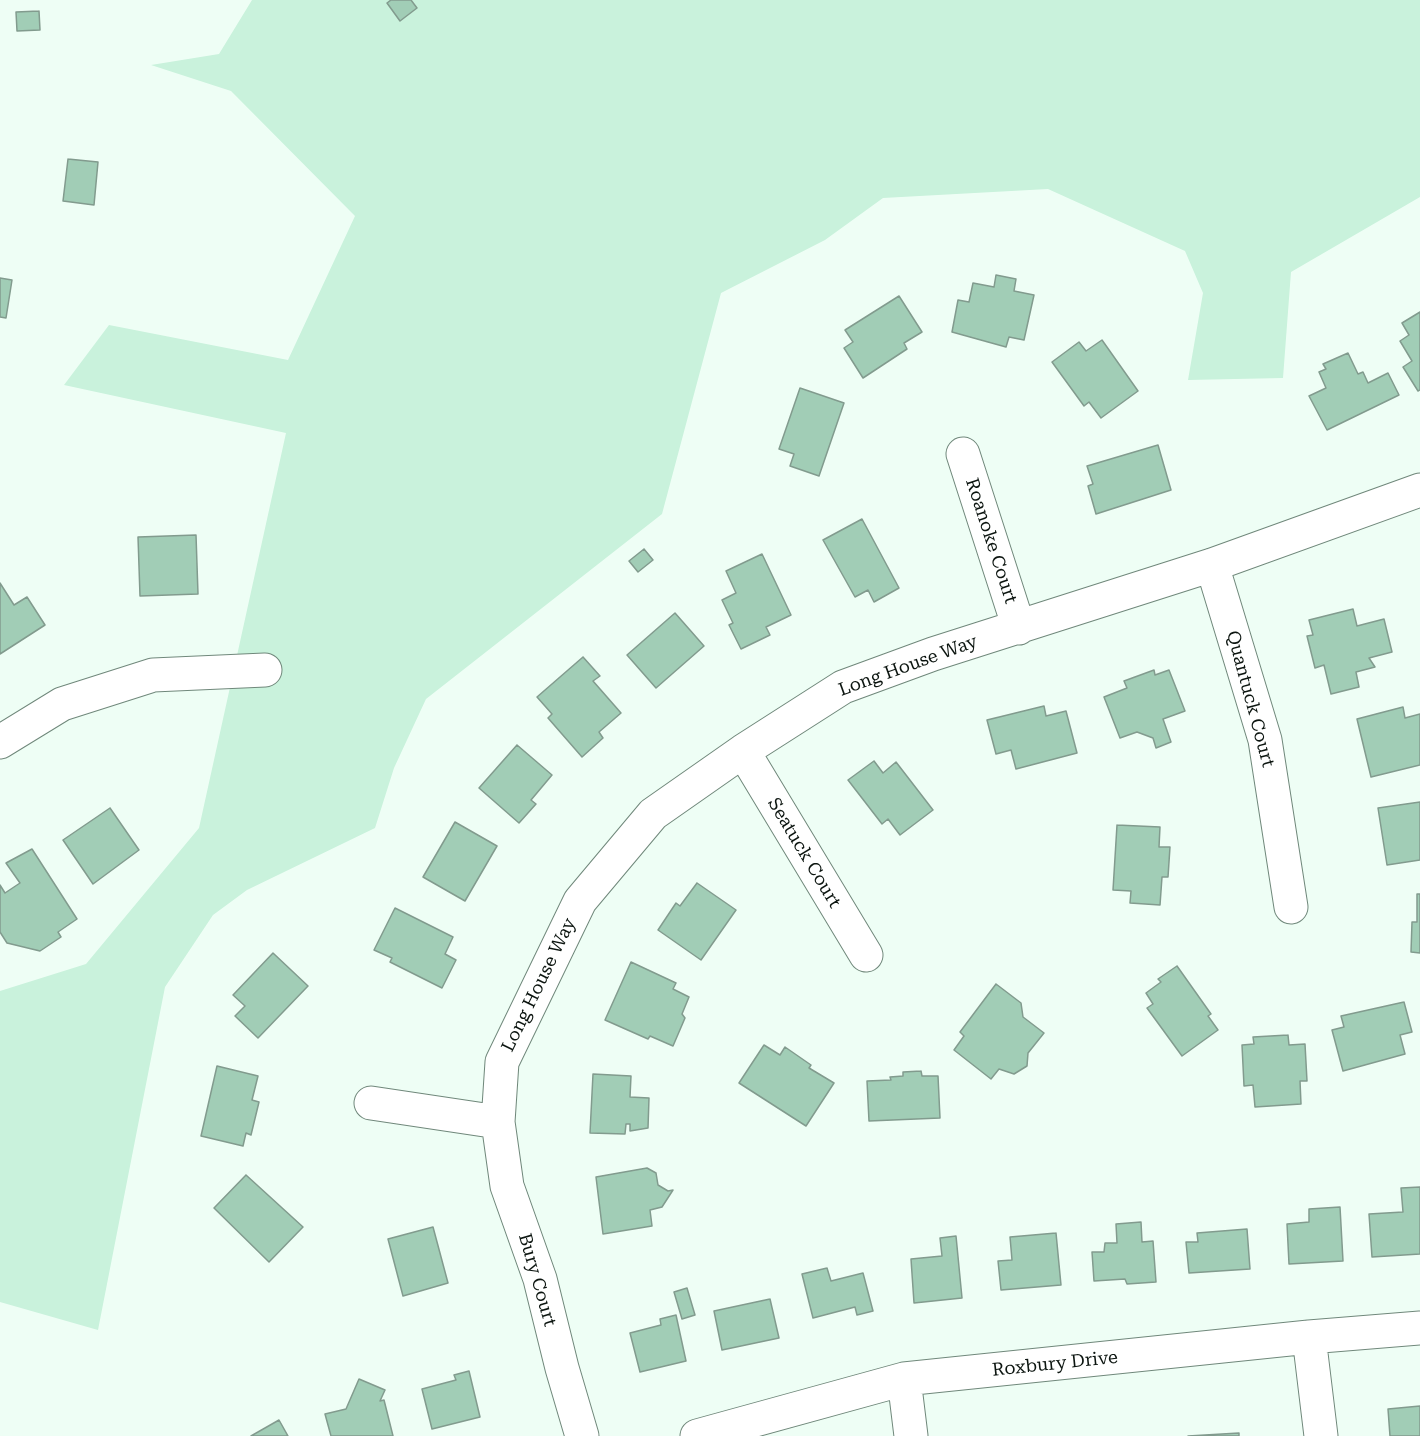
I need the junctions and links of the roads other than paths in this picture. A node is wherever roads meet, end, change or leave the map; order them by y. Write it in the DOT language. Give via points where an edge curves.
graph roads {
  1 [pos="963,453"];
  2 [pos="1420,490"];
  3 [pos="1212,565"];
  4 [pos="1019,628"];
  5 [pos="265,670"];
  6 [pos="0,742"];
  7 [pos="743,751"];
  8 [pos="1291,907"];
  9 [pos="866,955"];
  10 [pos="371,1103"];
  11 [pos="498,1122"];
  12 [pos="1420,1328"];
  13 [pos="1309,1337"];
  14 [pos="904,1379"];
  15 [pos="582,1436"];
  16 [pos="697,1436"];
  17 [pos="911,1436"];
  18 [pos="1321,1436"];
  1 -- 4 [label="street, Roanoke Court"];
  2 -- 3 [label="street, Long House Way"];
  3 -- 4 [label="street, Long House Way"];
  3 -- 8 [label="street, Quantuck Court" via="1265,740"];
  4 -- 7 [label="street, Long House Way" via="843,687"];
  5 -- 6 [label="street" via="153,675 62,704"];
  7 -- 9 [label="street, Seatuck Court"];
  7 -- 11 [label="street, Long House Way" via="653,814 580,901 502,1062"];
  10 -- 11 [label="street"];
  11 -- 15 [label="street, Bury Court" via="507,1186 540,1279"];
  12 -- 13 [label="street, Roxbury Drive"];
  13 -- 14 [label="street, Roxbury Drive"];
  13 -- 18 [label="street"];
  14 -- 16 [label="street, Roxbury Drive"];
  14 -- 17 [label="street"];
}
